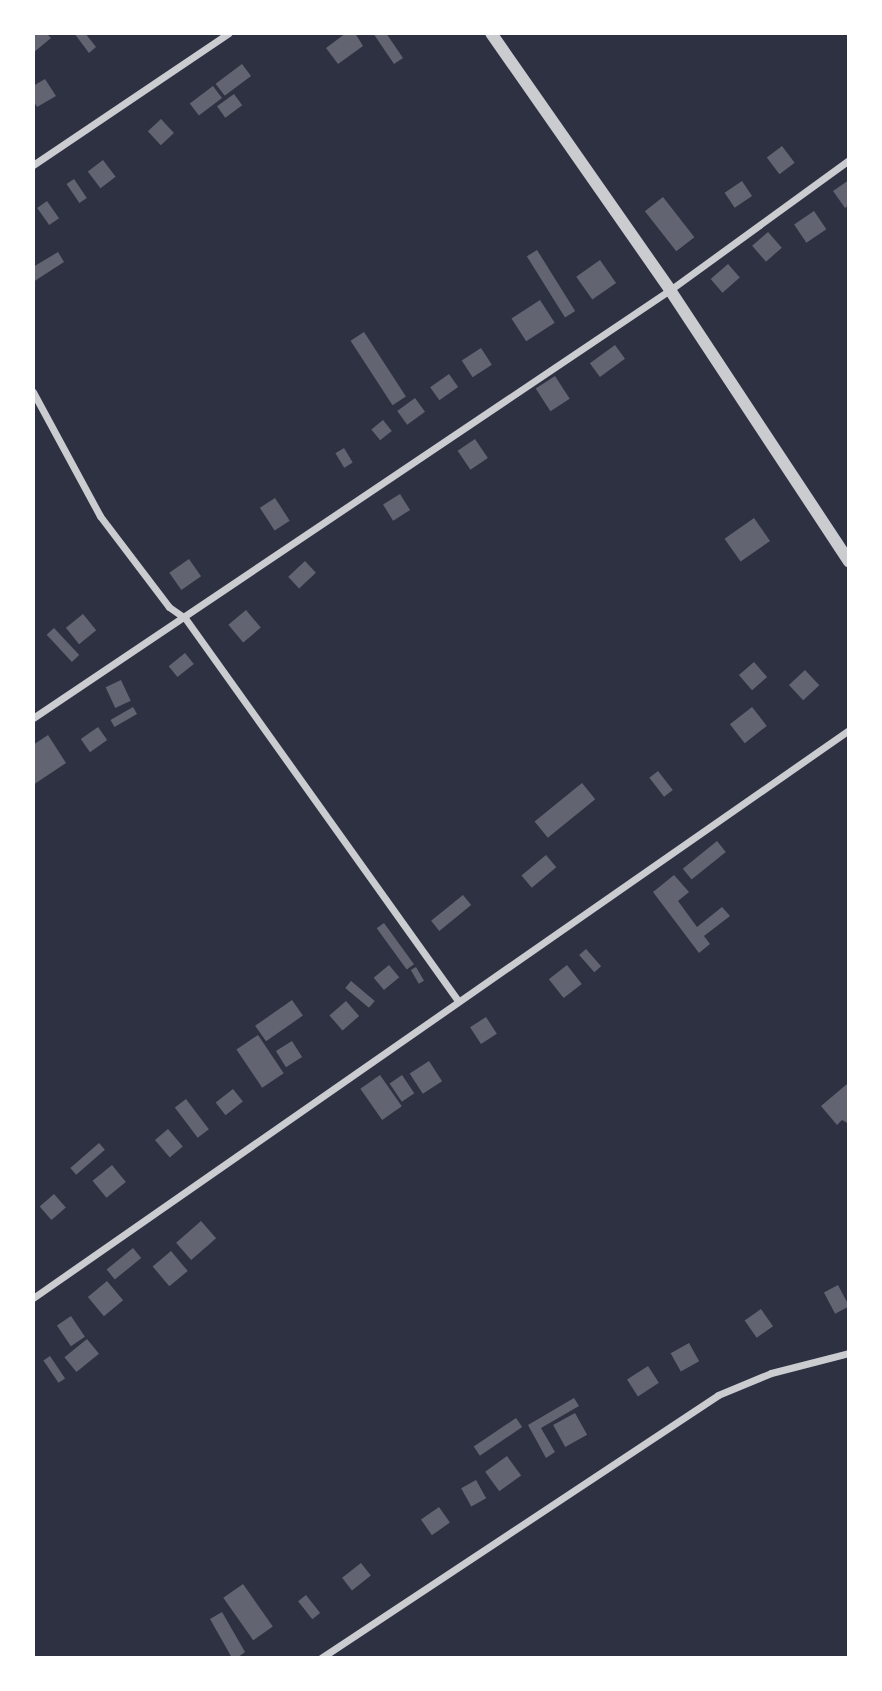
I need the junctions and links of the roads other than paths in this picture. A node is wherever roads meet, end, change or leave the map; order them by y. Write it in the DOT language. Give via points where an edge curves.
graph roads {
  1 [pos="229,33"];
  2 [pos="491,33"];
  3 [pos="849,160"];
  4 [pos="33,165"];
  5 [pos="670,290"];
  6 [pos="33,392"];
  7 [pos="849,561"];
  8 [pos="185,618"];
  9 [pos="33,718"];
  10 [pos="849,730"];
  11 [pos="458,1001"];
  12 [pos="33,1298"];
  13 [pos="849,1353"];
  14 [pos="321,1658"];
  1 -- 4 [label="street"];
  2 -- 5 [label="street"];
  3 -- 5 [label="street"];
  5 -- 7 [label="street"];
  5 -- 8 [label="street"];
  6 -- 8 [label="street" via="100,516 169,607"];
  8 -- 9 [label="street"];
  8 -- 11 [label="street"];
  10 -- 11 [label="street"];
  11 -- 12 [label="street"];
  13 -- 14 [label="street" via="771,1373 718,1395"];
}
